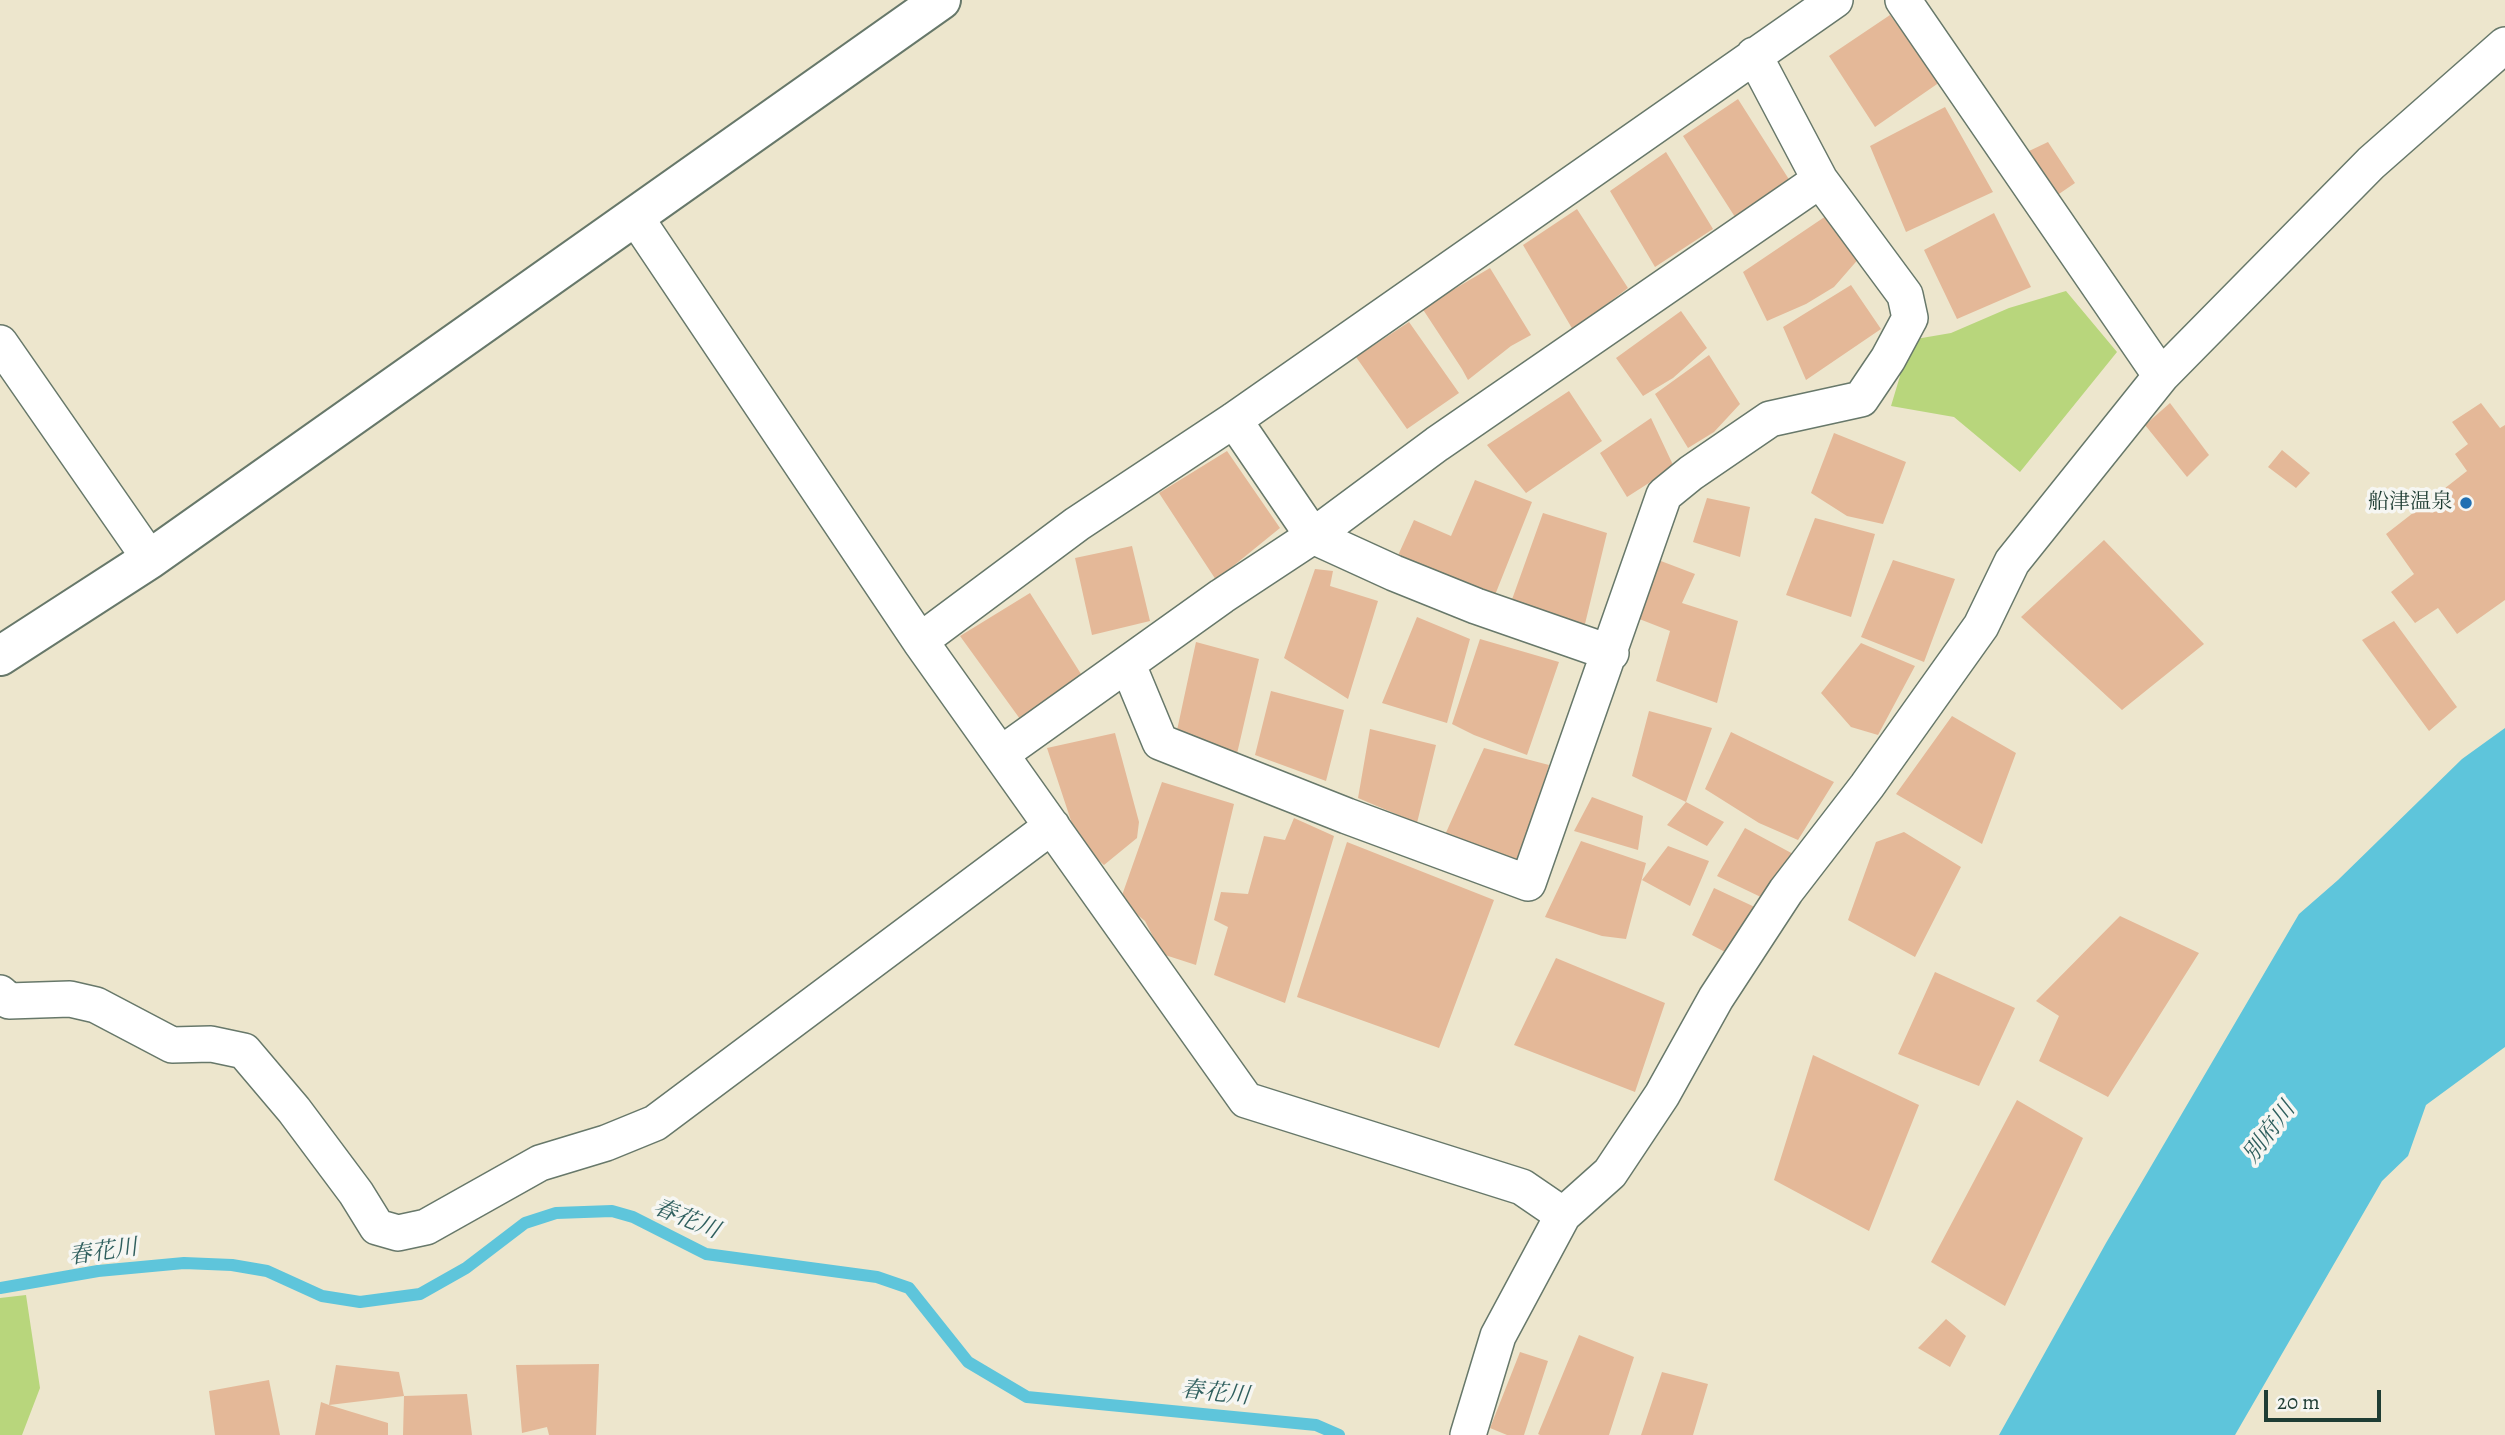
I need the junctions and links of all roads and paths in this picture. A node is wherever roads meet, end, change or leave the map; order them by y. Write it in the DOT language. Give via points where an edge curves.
graph roads {
  1 [pos="941,0"];
  2 [pos="1835,0"];
  3 [pos="1903,0"];
  4 [pos="2505,45"];
  5 [pos="1754,54"];
  6 [pos="1820,180"];
  7 [pos="636,218"];
  8 [pos="0,343"];
  9 [pos="2161,376"];
  10 [pos="1234,420"];
  11 [pos="1313,536"];
  12 [pos="150,559"];
  13 [pos="920,640"];
  14 [pos="1611,653"];
  15 [pos="0,656"];
  16 [pos="1128,665"];
  17 [pos="1001,754"];
  18 [pos="1052,826"];
  19 [pos="0,993"];
  20 [pos="1563,1215"];
  21 [pos="1468,1435"];
  1 -- 7 [label="street"];
  2 -- 5 [label="street"];
  3 -- 9 [label="street"];
  4 -- 9 [label="street" via="2371,163"];
  5 -- 6 [label="street"];
  5 -- 10 [label="street"];
  6 -- 11 [label="street" via="1437,444"];
  6 -- 14 [label="street" via="1905,295 1910,317 1861,399 1770,419 1664,495"];
  7 -- 12 [label="street"];
  7 -- 13 [label="street"];
  8 -- 12 [label="street"];
  9 -- 20 [label="street" via="2012,562 1981,626 1786,891 1610,1174"];
  10 -- 11 [label="street"];
  10 -- 13 [label="street" via="1077,524"];
  11 -- 14 [label="street" via="1476,606"];
  11 -- 16 [label="street"];
  12 -- 15 [label="street"];
  13 -- 17 [label="street"];
  14 -- 16 [label="street" via="1528,883 1160,742"];
  16 -- 17 [label="street"];
  17 -- 18 [label="street"];
  18 -- 19 [label="street" via="655,1123 540,1163 426,1227 398,1233 377,1227 294,1110 244,1051 211,1044 172,1045 96,1005 69,999 9,1001"];
  18 -- 20 [label="street" via="1246,1100 1522,1187"];
  20 -- 21 [label="street" via="1498,1336"];
}
